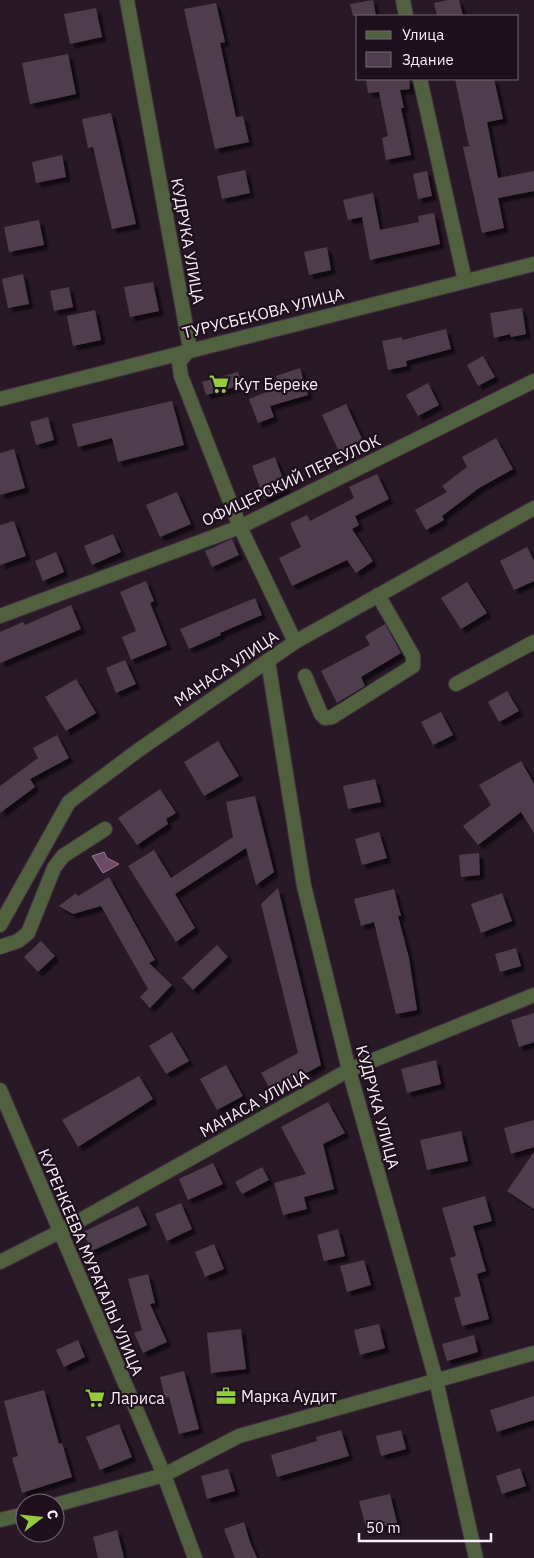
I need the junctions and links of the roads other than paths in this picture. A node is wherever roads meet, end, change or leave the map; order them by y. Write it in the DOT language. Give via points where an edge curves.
graph roads {
  1 [pos="127,0"];
  2 [pos="403,0"];
  3 [pos="406,15"];
  4 [pos="420,80"];
  5 [pos="534,264"];
  6 [pos="465,282"];
  7 [pos="190,349"];
  8 [pos="534,381"];
  9 [pos="0,398"];
  10 [pos="534,508"];
  11 [pos="240,526"];
  12 [pos="378,596"];
  13 [pos="0,616"];
  14 [pos="295,642"];
  15 [pos="534,642"];
  16 [pos="268,661"];
  17 [pos="305,676"];
  18 [pos="456,684"];
  19 [pos="105,828"];
  20 [pos="0,925"];
  21 [pos="0,947"];
  22 [pos="534,995"];
  23 [pos="349,1070"];
  24 [pos="0,1090"];
  25 [pos="59,1232"];
  26 [pos="0,1262"];
  27 [pos="534,1353"];
  28 [pos="436,1380"];
  29 [pos="164,1476"];
  30 [pos="65,1502"];
  31 [pos="15,1516"];
  32 [pos="0,1520"];
  33 [pos="195,1558"];
  34 [pos="476,1558"];
  1 -- 7 [label="street, КУДРУКА УЛИЦА"];
  2 -- 3 [label="street"];
  4 -- 6 [label="street"];
  5 -- 6 [label="street, ТУРУСБЕКОВА УЛИЦА"];
  6 -- 7 [label="street, ТУРУСБЕКОВА УЛИЦА"];
  7 -- 9 [label="street, ТУРУСБЕКОВА УЛИЦА"];
  7 -- 11 [label="street" via="179,362 181,376"];
  8 -- 11 [label="street, ОФИЦЕРСКИЙ ПЕРЕУЛОК"];
  10 -- 12 [label="street, МАНАСА УЛИЦА"];
  11 -- 13 [label="street, ОФИЦЕРСКИЙ ПЕРЕУЛОК"];
  11 -- 14 [label="street"];
  12 -- 14 [label="street, МАНАСА УЛИЦА"];
  12 -- 17 [label="street" via="413,656 413,666 332,717 325,718"];
  14 -- 16 [label="street, МАНАСА УЛИЦА"];
  15 -- 18 [label="street"];
  16 -- 20 [label="street, МАНАСА УЛИЦА" via="69,802"];
  16 -- 23 [label="street, КУДРУКА УЛИЦА" via="304,886"];
  19 -- 21 [label="street" via="63,856 54,868 28,933 18,941"];
  22 -- 23 [label="street, МАНАСА УЛИЦА"];
  23 -- 25 [label="street, МАНАСА УЛИЦА"];
  23 -- 28 [label="street, КУДРУКА УЛИЦА"];
  24 -- 25 [label="street, КУРЕНКЕЕВА МУРАТАЛЫ УЛИЦА"];
  25 -- 26 [label="street, МАНАСА УЛИЦА"];
  25 -- 29 [label="street, КУРЕНКЕЕВА МУРАТАЛЫ УЛИЦА"];
  27 -- 28 [label="street"];
  28 -- 29 [label="street" via="238,1436"];
  28 -- 34 [label="street, КУДРУКА УЛИЦА"];
  29 -- 30 [label="street"];
  29 -- 33 [label="street, КУРЕНКЕЕВА МУРАТАЛЫ УЛИЦА"];
  31 -- 32 [label="street"];
}
